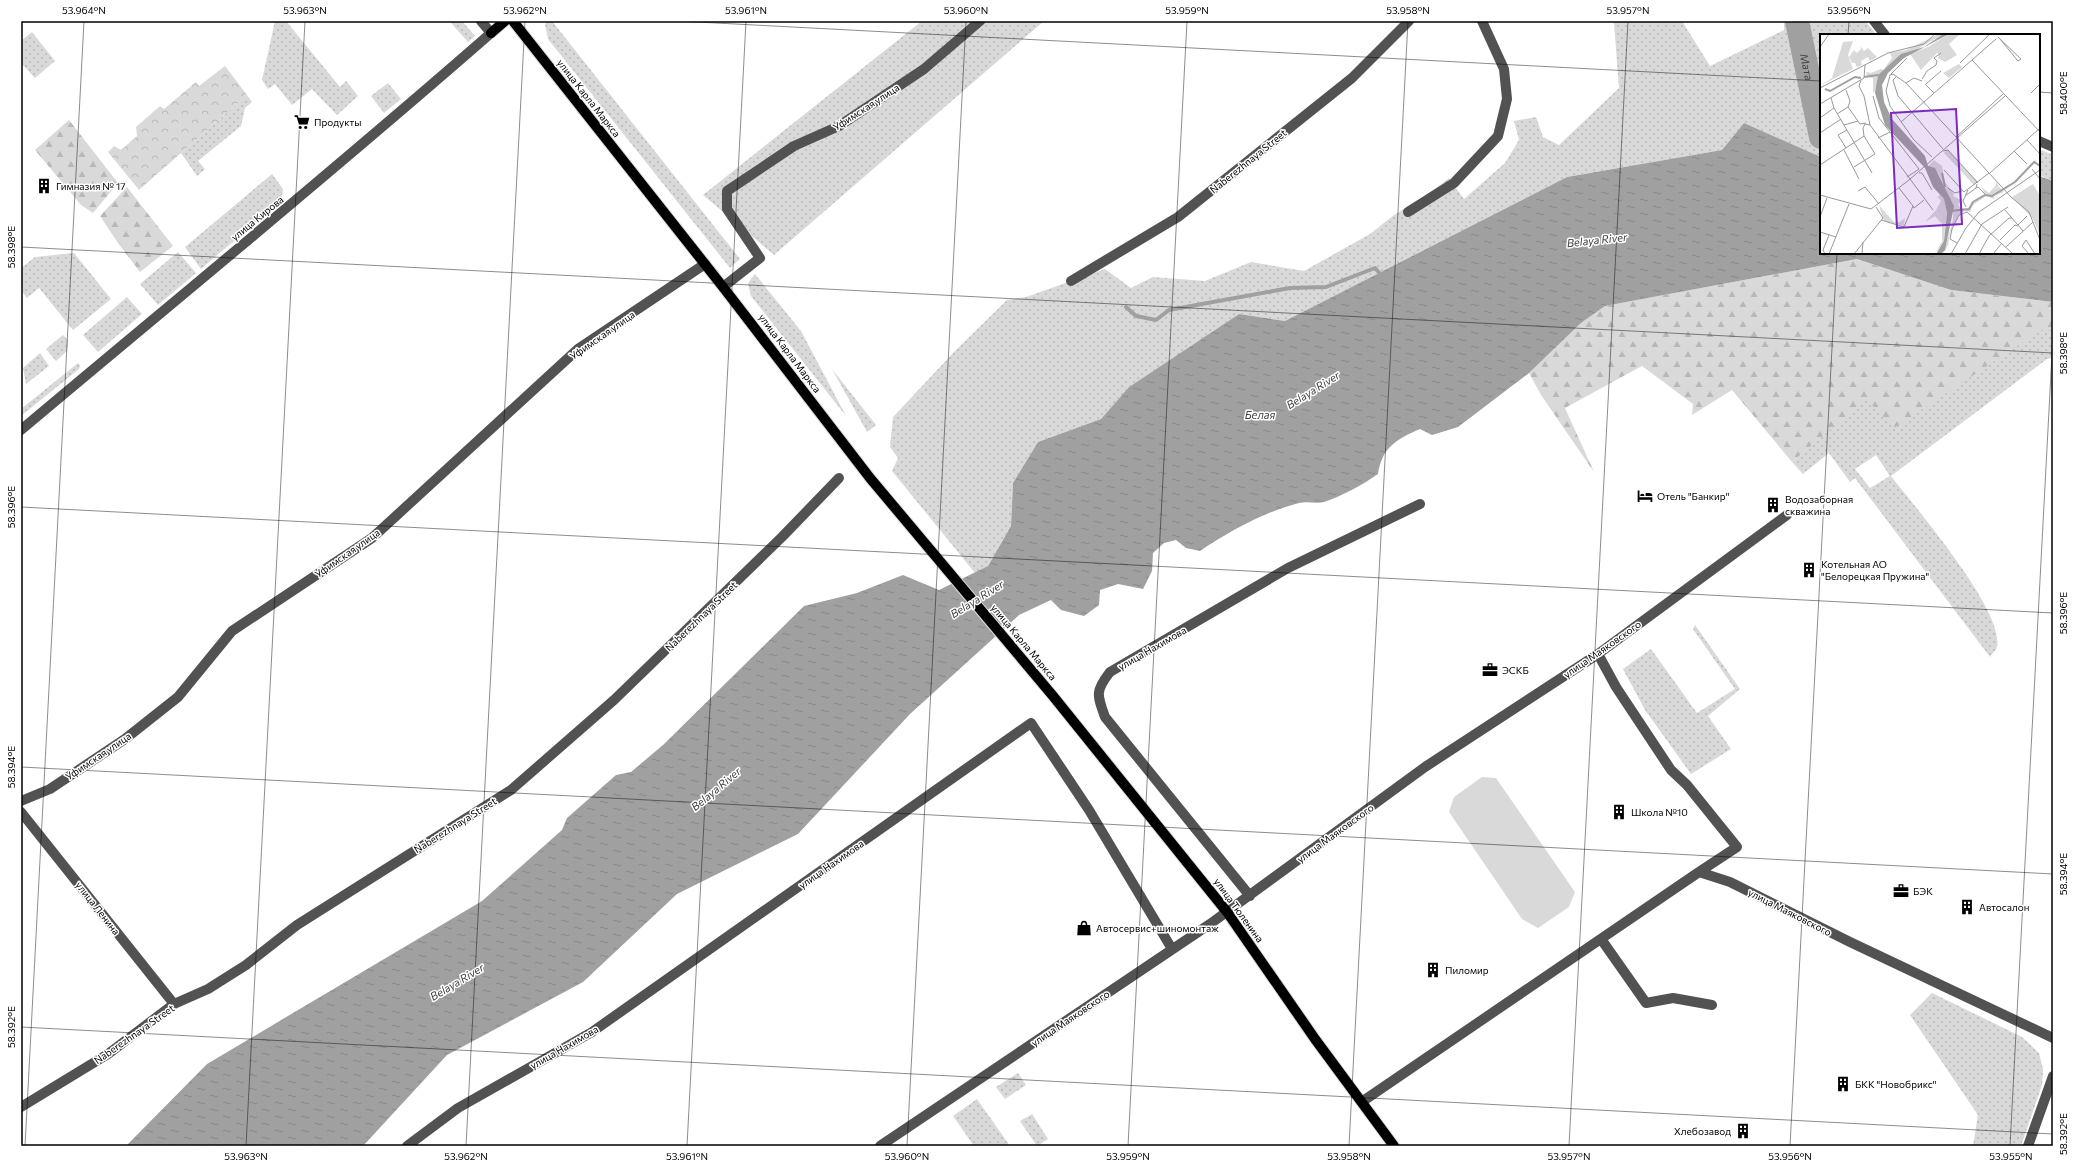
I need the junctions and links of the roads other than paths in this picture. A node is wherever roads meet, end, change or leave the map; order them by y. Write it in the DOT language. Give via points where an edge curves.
graph roads {
  1 [pos="481,21"];
  2 [pos="505,21"];
  3 [pos="512,21"];
  4 [pos="980,21"];
  5 [pos="1409,21"];
  6 [pos="1482,21"];
  7 [pos="1874,21"];
  8 [pos="491,33"];
  9 [pos="1884,34"];
  10 [pos="2040,141"];
  11 [pos="2053,147"];
  12 [pos="1408,212"];
  13 [pos="706,264"];
  14 [pos="1071,281"];
  15 [pos="724,287"];
  16 [pos="21,430"];
  17 [pos="839,478"];
  18 [pos="1420,504"];
  19 [pos="1787,515"];
  20 [pos="1598,654"];
  21 [pos="1053,696"];
  22 [pos="21,801"];
  23 [pos="21,812"];
  24 [pos="1699,872"];
  25 [pos="1250,896"];
  26 [pos="1228,912"];
  27 [pos="1601,939"];
  28 [pos="1172,949"];
  29 [pos="174,1004"];
  30 [pos="1712,1005"];
  31 [pos="2053,1038"];
  32 [pos="2053,1076"];
  33 [pos="1363,1101"];
  34 [pos="21,1107"];
  35 [pos="407,1146"];
  36 [pos="880,1146"];
  37 [pos="1394,1146"];
  38 [pos="2028,1146"];
  1 -- 8 [label="street"];
  2 -- 8 [label="main road, улица Кирова"];
  3 -- 13 [label="main road, улица Карла Маркса"];
  4 -- 15 [label="street, Уфимская улица" via="924,69 839,126 794,146 726,191 727,209 760,258"];
  5 -- 14 [label="street, Naberezhnaya Street" via="1352,78 1178,217"];
  6 -- 12 [label="street" via="1504,69 1507,99 1498,136 1454,183"];
  7 -- 9 [label="street"];
  8 -- 16 [label="street, улица Кирова" via="298,200 202,277"];
  10 -- 11 [label="street"];
  13 -- 15 [label="main road, улица Карла Маркса"];
  13 -- 22 [label="street, Уфимская улица" via="578,349 372,538 232,631 178,697 125,739 50,789"];
  15 -- 21 [label="main road, улица Карла Маркса" via="870,478"];
  17 -- 29 [label="street, Naberezhnaya Street" via="614,700 511,790 297,925 246,965 208,989"];
  18 -- 25 [label="street, улица Нахимова" via="1288,568 1110,672 1099,686 1099,700 1105,717"];
  19 -- 20 [label="street, улица Маяковского"];
  20 -- 24 [label="street" via="1671,770 1688,785 1737,847"];
  20 -- 25 [label="street, улица Маяковского" via="1425,767"];
  21 -- 26 [label="main road, улица Тюленина"];
  23 -- 29 [label="street, улица Ленина"];
  24 -- 27 [label="street"];
  24 -- 31 [label="street, улица Маяковского" via="1730,882"];
  25 -- 26 [label="street, улица Маяковского"];
  26 -- 28 [label="street, улица Маяковского"];
  26 -- 33 [label="main road, улица Тюленина" via="1315,1039"];
  27 -- 30 [label="street" via="1646,1003 1674,998"];
  27 -- 33 [label="street"];
  28 -- 35 [label="street, улица Нахимова" via="1089,810 1031,723 592,1032 458,1108"];
  28 -- 36 [label="street, улица Маяковского"];
  29 -- 34 [label="street, Naberezhnaya Street" via="108,1054"];
  32 -- 38 [label="street"];
  33 -- 37 [label="main road, улица Тюленина"];
}
